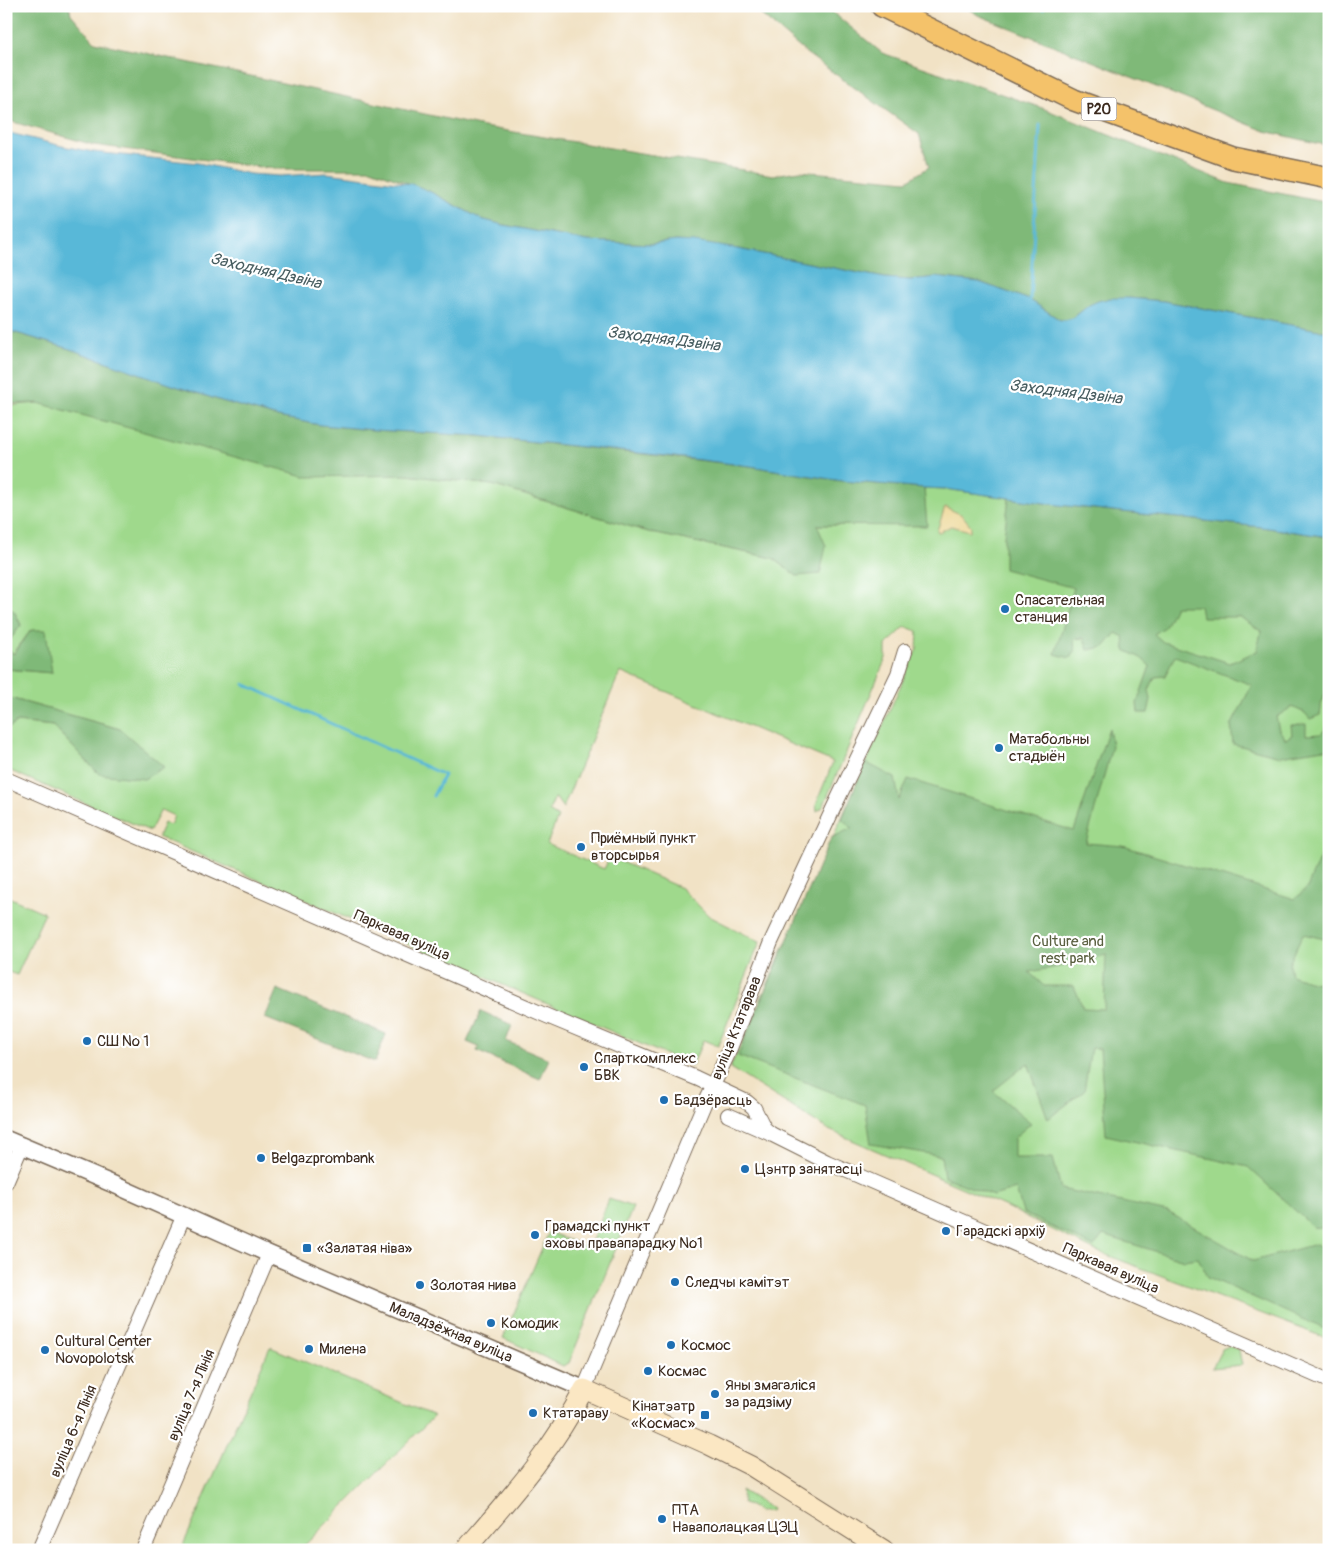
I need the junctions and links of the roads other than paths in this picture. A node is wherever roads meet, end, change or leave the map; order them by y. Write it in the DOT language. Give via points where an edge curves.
graph roads {
  1 [pos="882,6"];
  2 [pos="1329,178"];
  3 [pos="905,651"];
  4 [pos="6,779"];
  5 [pos="712,1086"];
  6 [pos="728,1116"];
  7 [pos="771,1134"];
  8 [pos="6,1139"];
  9 [pos="22,1146"];
  10 [pos="6,1182"];
  11 [pos="184,1215"];
  12 [pos="269,1254"];
  13 [pos="1329,1381"];
  14 [pos="584,1389"];
  15 [pos="39,1550"];
  16 [pos="143,1550"];
  17 [pos="464,1550"];
  18 [pos="884,1550"];
  1 -- 2 [label="main road, Р20" via="1074,100 1233,158"];
  3 -- 5 [label="street, вуліца Ктатарава" via="898,674 771,942 727,1056"];
  4 -- 5 [label="street, Паркавая вуліца"];
  5 -- 7 [label="street, Паркавая вуліца" via="747,1102"];
  5 -- 14 [label="street, вуліца Ктатарава"];
  6 -- 7 [label="street, Паркавая вуліца"];
  7 -- 13 [label="street, Паркавая вуліца" via="827,1162"];
  8 -- 9 [label="street, Маладзёжная вуліца"];
  9 -- 10 [label="street"];
  9 -- 11 [label="street, Маладзёжная вуліца"];
  11 -- 12 [label="street, Маладзёжная вуліца"];
  11 -- 15 [label="street, вуліца 6-я Лінія"];
  12 -- 14 [label="street, Маладзёжная вуліца"];
  12 -- 16 [label="street, вуліца 7-я Лінія"];
  14 -- 17 [label="main road, вуліца Ктатарава" via="545,1454"];
  14 -- 18 [label="main road, Маладзёжная вуліца" via="751,1466"];
}
